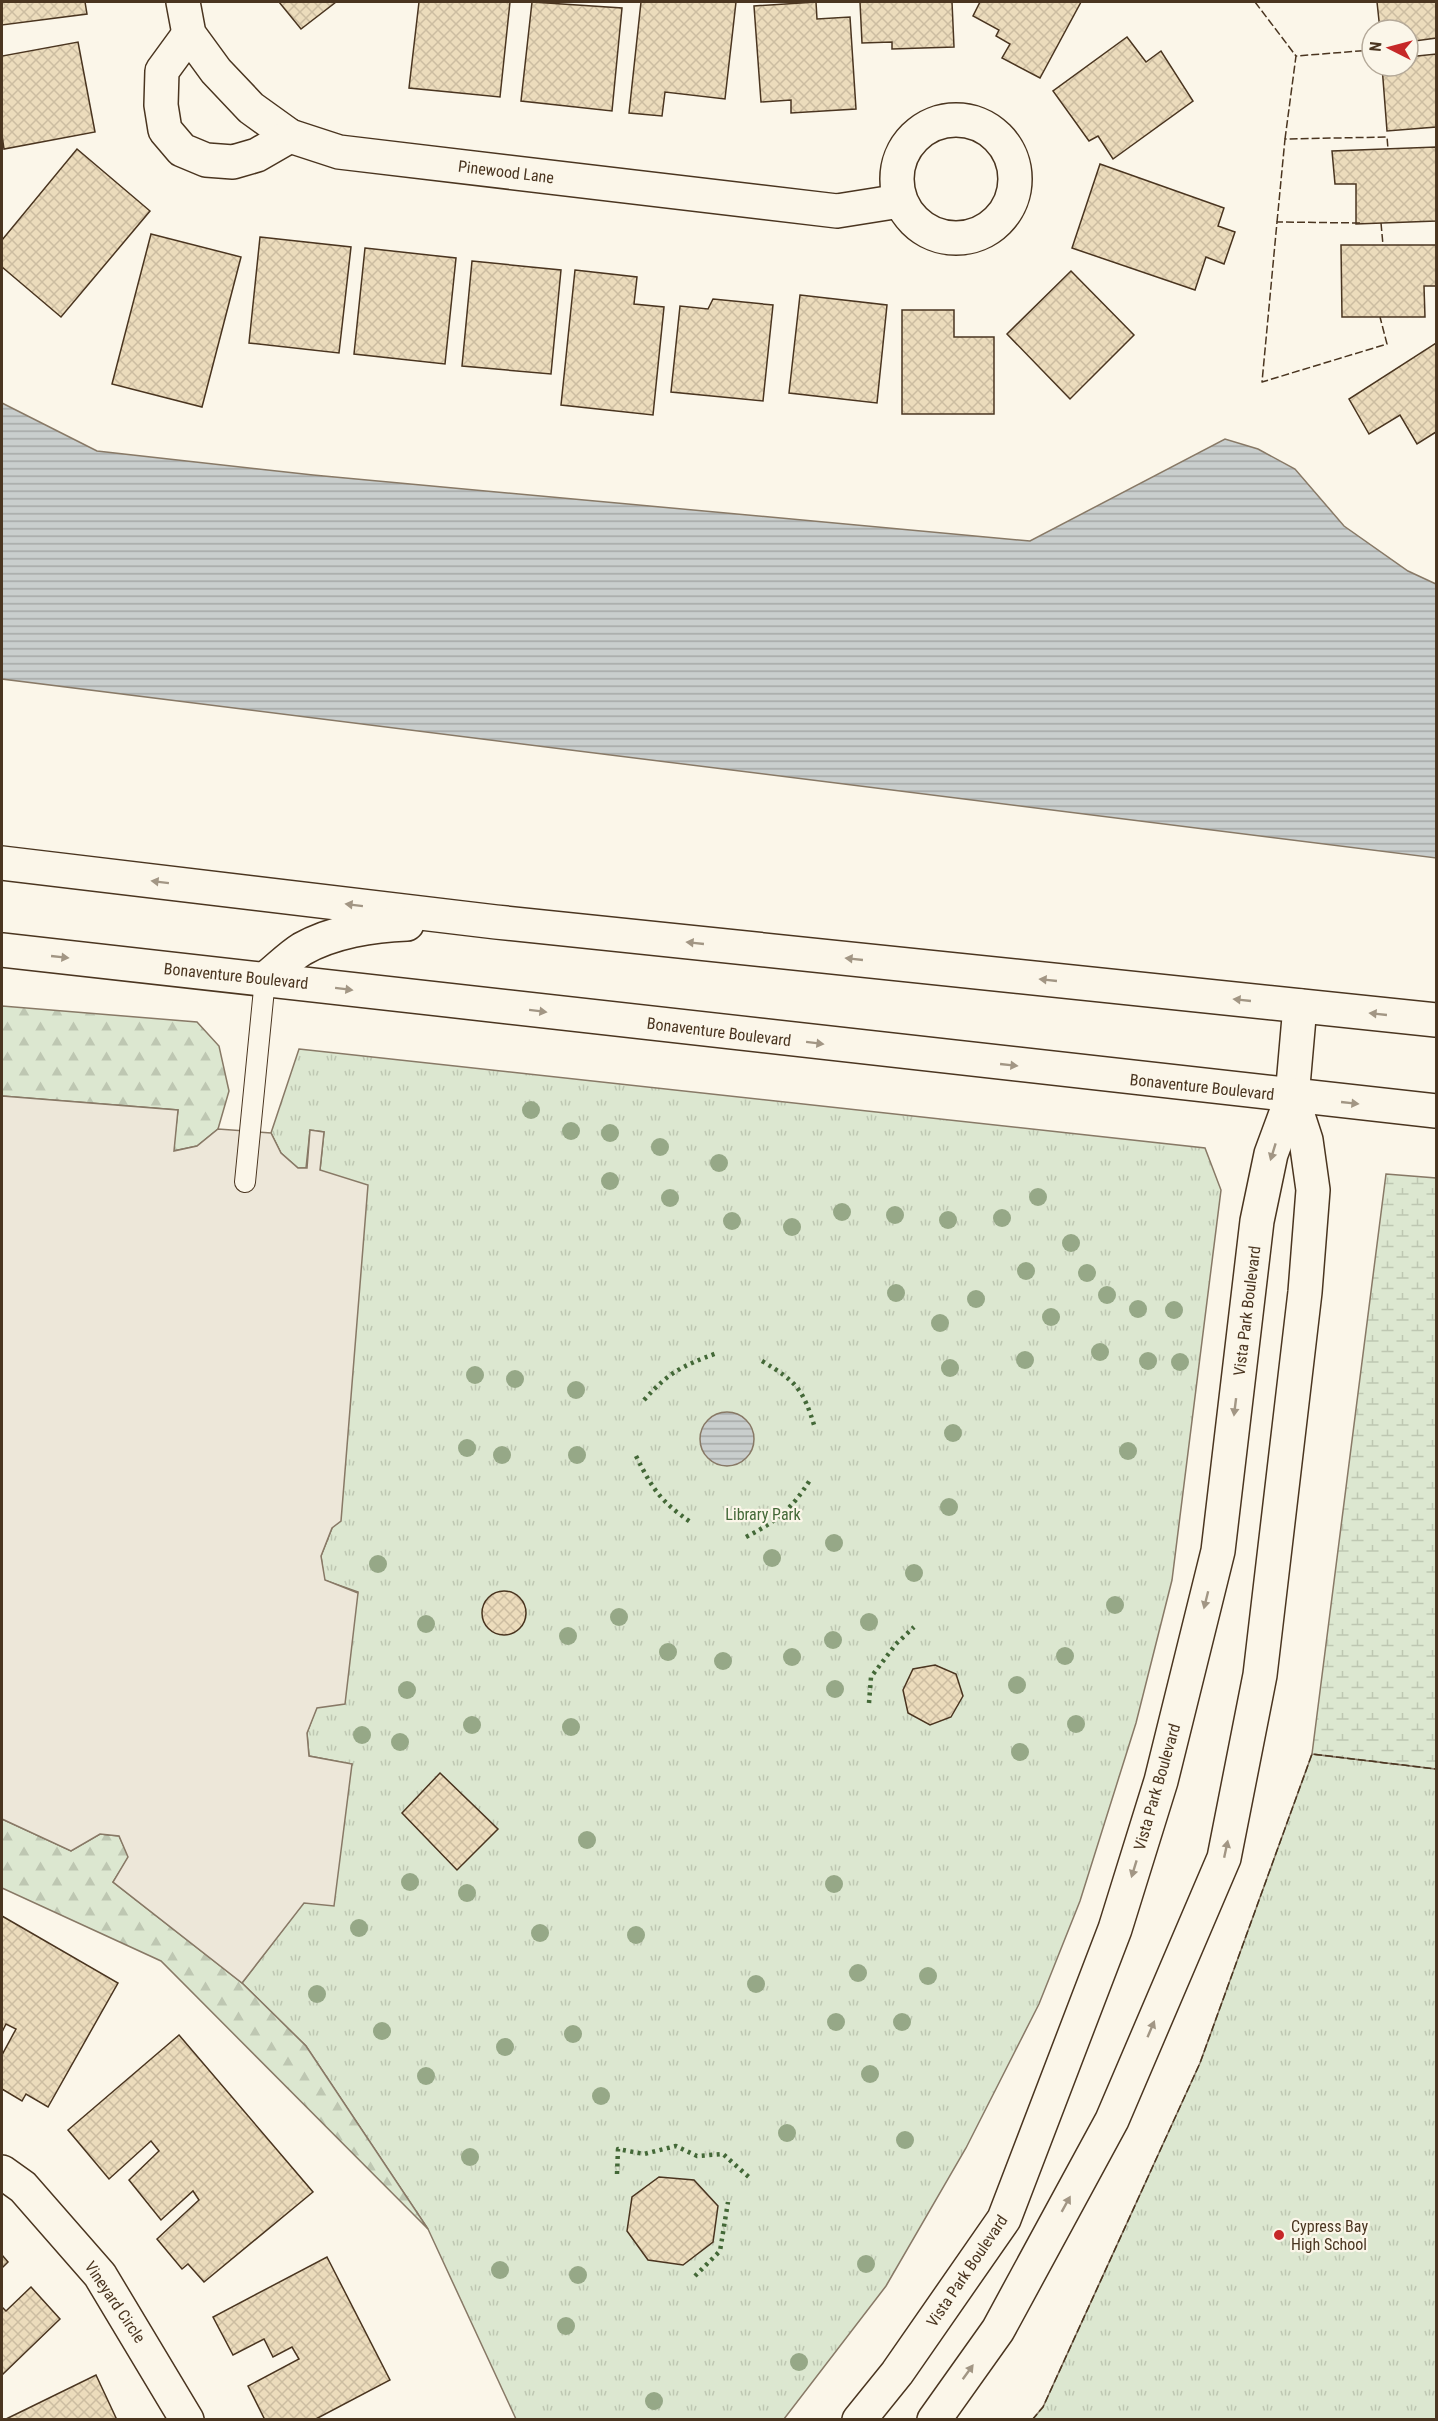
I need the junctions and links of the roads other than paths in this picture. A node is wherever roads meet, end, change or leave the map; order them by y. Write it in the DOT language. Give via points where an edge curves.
graph roads {
  1 [pos="183,2"];
  2 [pos="189,34"];
  3 [pos="291,136"];
  4 [pos="900,201"];
  5 [pos="2,863"];
  6 [pos="495,922"];
  7 [pos="2,950"];
  8 [pos="265,980"];
  9 [pos="1300,1006"];
  10 [pos="1437,1020"];
  11 [pos="1292,1097"];
  12 [pos="1437,1111"];
  13 [pos="244,1182"];
  14 [pos="2,2172"];
  15 [pos="187,2420"];
  16 [pos="859,2420"];
  17 [pos="934,2420"];
  1 -- 2 [label="street, Pinewood Lane"];
  2 -- 3 [label="street, Pinewood Lane" via="216,71 251,108"];
  2 -- 3 [label="street" via="162,71 165,130 182,150 206,160 233,162 257,155"];
  3 -- 4 [label="street, Pinewood Lane" via="339,152 837,211"];
  6 -- 5 [label="street, one-way"];
  6 -- 8 [label="street" via="386,924 341,934 301,950"];
  9 -- 6 [label="street, one-way"];
  7 -- 8 [label="street, Bonaventure Boulevard, one-way"];
  8 -- 11 [label="street, Bonaventure Boulevard, one-way"];
  8 -- 13 [label="lane"];
  10 -- 9 [label="street, one-way"];
  9 -- 11 [label="street, Vista Park Boulevard"];
  11 -- 12 [label="street, Bonaventure Boulevard, one-way"];
  11 -- 16 [label="street, Vista Park Boulevard, one-way" via="1271,1154 1257,1221 1218,1551 1161,1781 1115,1929 1004,2219 897,2373"];
  17 -- 11 [label="street, Vista Park Boulevard, one-way" via="998,2330 1112,2120 1224,1858 1260,1675 1305,1292 1312,1190 1306,1140"];
  14 -- 15 [label="street, Vineyard Circle" via="23,2187 100,2275"];
}
